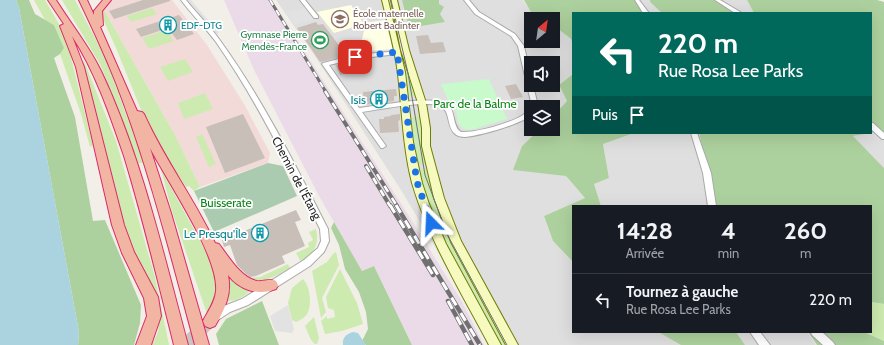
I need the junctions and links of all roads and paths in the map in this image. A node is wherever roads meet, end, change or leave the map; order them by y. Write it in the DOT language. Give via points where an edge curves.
graph roads {
  1 [pos="83,0"];
  2 [pos="107,0"];
  3 [pos="183,0"];
  4 [pos="302,0"];
  5 [pos="385,0"];
  6 [pos="394,0"];
  7 [pos="637,0"];
  8 [pos="717,0"];
  9 [pos="53,1"];
  10 [pos="468,1"];
  11 [pos="645,12"];
  12 [pos="736,12"];
  13 [pos="316,17"];
  14 [pos="99,30"];
  15 [pos="397,52"];
  16 [pos="110,55"];
  17 [pos="534,100"];
  18 [pos="422,103"];
  19 [pos="405,105"];
  20 [pos="358,110"];
  21 [pos="524,117"];
  22 [pos="872,126"];
  23 [pos="694,134"];
  24 [pos="884,137"];
  25 [pos="382,146"];
  26 [pos="712,205"];
  27 [pos="206,236"];
  28 [pos="271,285"];
  29 [pos="210,321"];
  30 [pos="755,333"];
  31 [pos="816,333"];
  32 [pos="146,342"];
  33 [pos="181,345"];
  34 [pos="202,345"];
  35 [pos="495,345"];
  36 [pos="512,345"];
  37 [pos="765,345"];
  38 [pos="830,345"];
  1 -- 14 [label="highway"];
  2 -- 14 [label="highway" via="98,11"];
  3 -- 28 [label="street, Chemin de l'Étang" via="216,39 250,91 324,229 325,241 321,250 307,263"];
  4 -- 13 [label="street"];
  5 -- 15 [label="main road"];
  6 -- 18 [label="main road" via="405,50"];
  7 -- 11 [label="street"];
  8 -- 12 [label="street"];
  9 -- 32 [label="highway" via="80,67 118,225 128,253 152,297 154,316"];
  9 -- 33 [label="highway" via="96,72 118,126 138,184"];
  10 -- 17 [label="street" via="477,13 513,35 521,46"];
  14 -- 16 [label="highway"];
  15 -- 19 [label="main road"];
  15 -- 20 [label="street" via="325,64"];
  16 -- 27 [label="highway" via="126,82 141,120 159,154"];
  16 -- 34 [label="highway" via="154,176"];
  18 -- 19 [label="street"];
  18 -- 21 [label="street" via="445,106 454,128 461,134 468,135"];
  18 -- 36 [label="main road" via="426,146 446,220 475,280"];
  19 -- 20 [label="street"];
  19 -- 35 [label="main road" via="417,182 424,204 442,248"];
  20 -- 25 [label="street"];
  22 -- 24 [label="street"];
  23 -- 26 [label="street" via="707,173"];
  27 -- 28 [label="highway" via="238,276 256,287"];
  27 -- 29 [label="highway" via="219,266 224,288 221,303"];
  28 -- 29 [label="street, Chemin de l'Étang"];
  30 -- 37 [label="street"];
  31 -- 38 [label="street"];
}
